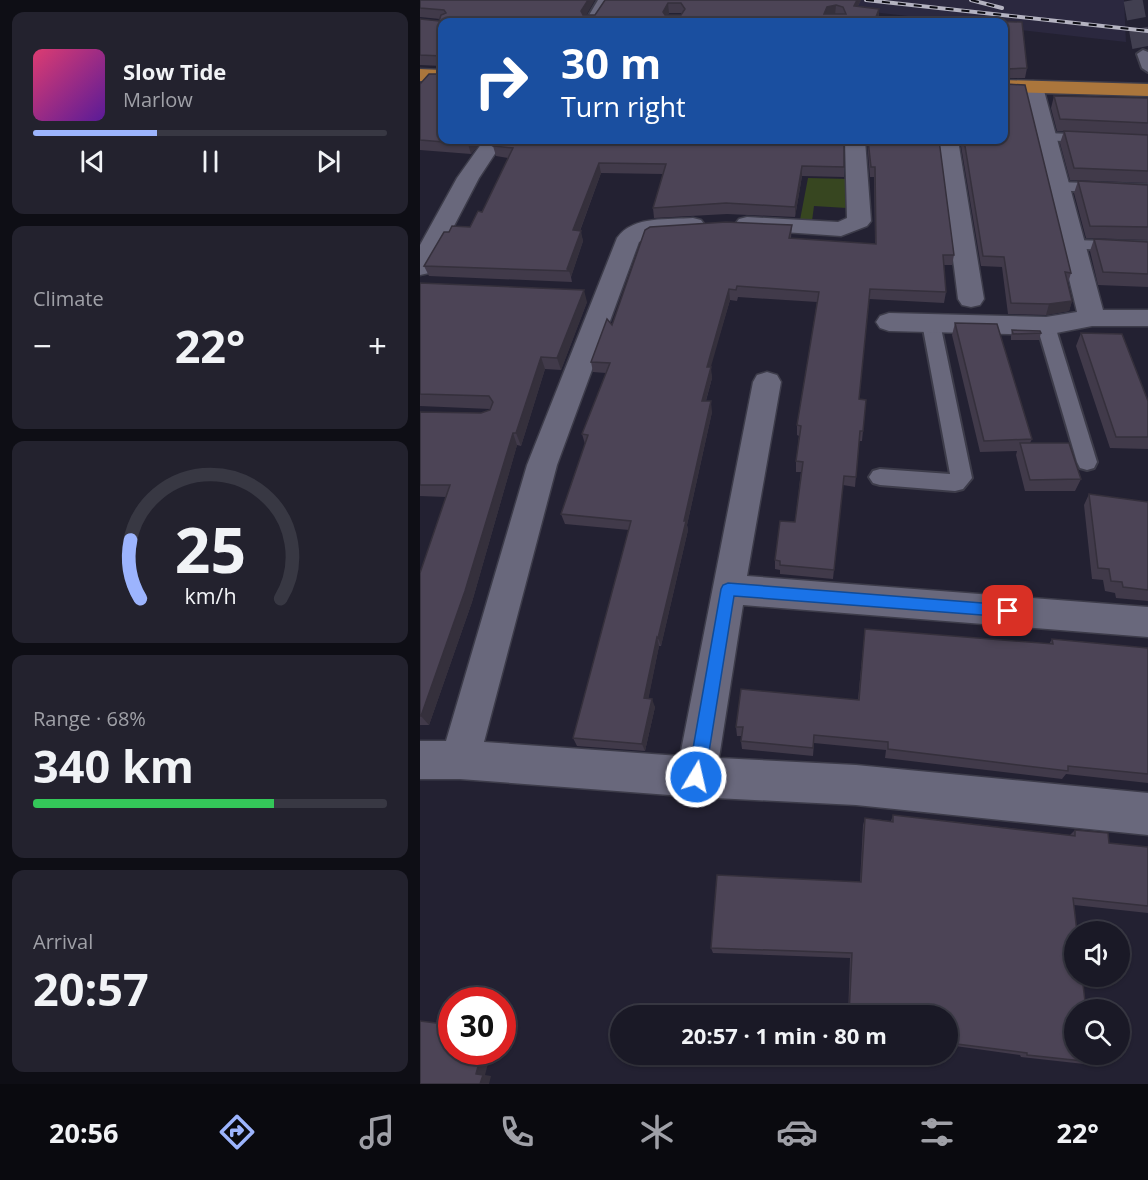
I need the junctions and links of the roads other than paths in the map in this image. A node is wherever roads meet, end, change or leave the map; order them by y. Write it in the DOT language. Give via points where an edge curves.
graph roads {
  1 [pos="604,0"];
  2 [pos="593,18"];
  3 [pos="1143,54"];
  4 [pos="1148,68"];
  5 [pos="420,75"];
  6 [pos="438,76"];
  7 [pos="1008,86"];
  8 [pos="1034,87"];
  9 [pos="1148,90"];
  10 [pos="1046,137"];
  11 [pos="1148,141"];
  12 [pos="491,144"];
  13 [pos="855,144"];
  14 [pos="949,144"];
  15 [pos="1058,187"];
  16 [pos="1148,190"];
  17 [pos="432,225"];
  18 [pos="1071,245"];
  19 [pos="1148,248"];
  20 [pos="424,280"];
  21 [pos="971,299"];
  22 [pos="1092,318"];
  23 [pos="1148,318"];
  24 [pos="889,322"];
  25 [pos="931,323"];
  26 [pos="1046,326"];
  27 [pos="767,382"];
  28 [pos="1087,462"];
  29 [pos="880,477"];
  30 [pos="728,589"];
  31 [pos="1148,622"];
  32 [pos="420,760"];
  33 [pos="460,760"];
  34 [pos="696,777"];
  35 [pos="1148,813"];
  1 -- 2 [label="lane"];
  3 -- 4 [label="lane"];
  5 -- 6 [label="main road"];
  7 -- 8 [label="main road"];
  8 -- 9 [label="main road"];
  8 -- 10 [label="street"];
  10 -- 11 [label="lane"];
  10 -- 15 [label="street"];
  12 -- 17 [label="street"];
  13 -- 33 [label="street" via="859,221 841,229 721,223 646,228 629,238 596,292 542,465"];
  14 -- 21 [label="street"];
  15 -- 16 [label="lane"];
  15 -- 18 [label="street"];
  17 -- 20 [label="street"];
  18 -- 19 [label="lane"];
  18 -- 22 [label="street"];
  22 -- 23 [label="street"];
  22 -- 26 [label="street"];
  24 -- 25 [label="street"];
  25 -- 26 [label="street"];
  25 -- 29 [label="lane" via="961,478 955,483"];
  26 -- 28 [label="lane"];
  27 -- 30 [label="street"];
  30 -- 31 [label="street"];
  30 -- 34 [label="street"];
  32 -- 33 [label="street"];
  33 -- 34 [label="street"];
  34 -- 35 [label="street" via="856,785"];
}
